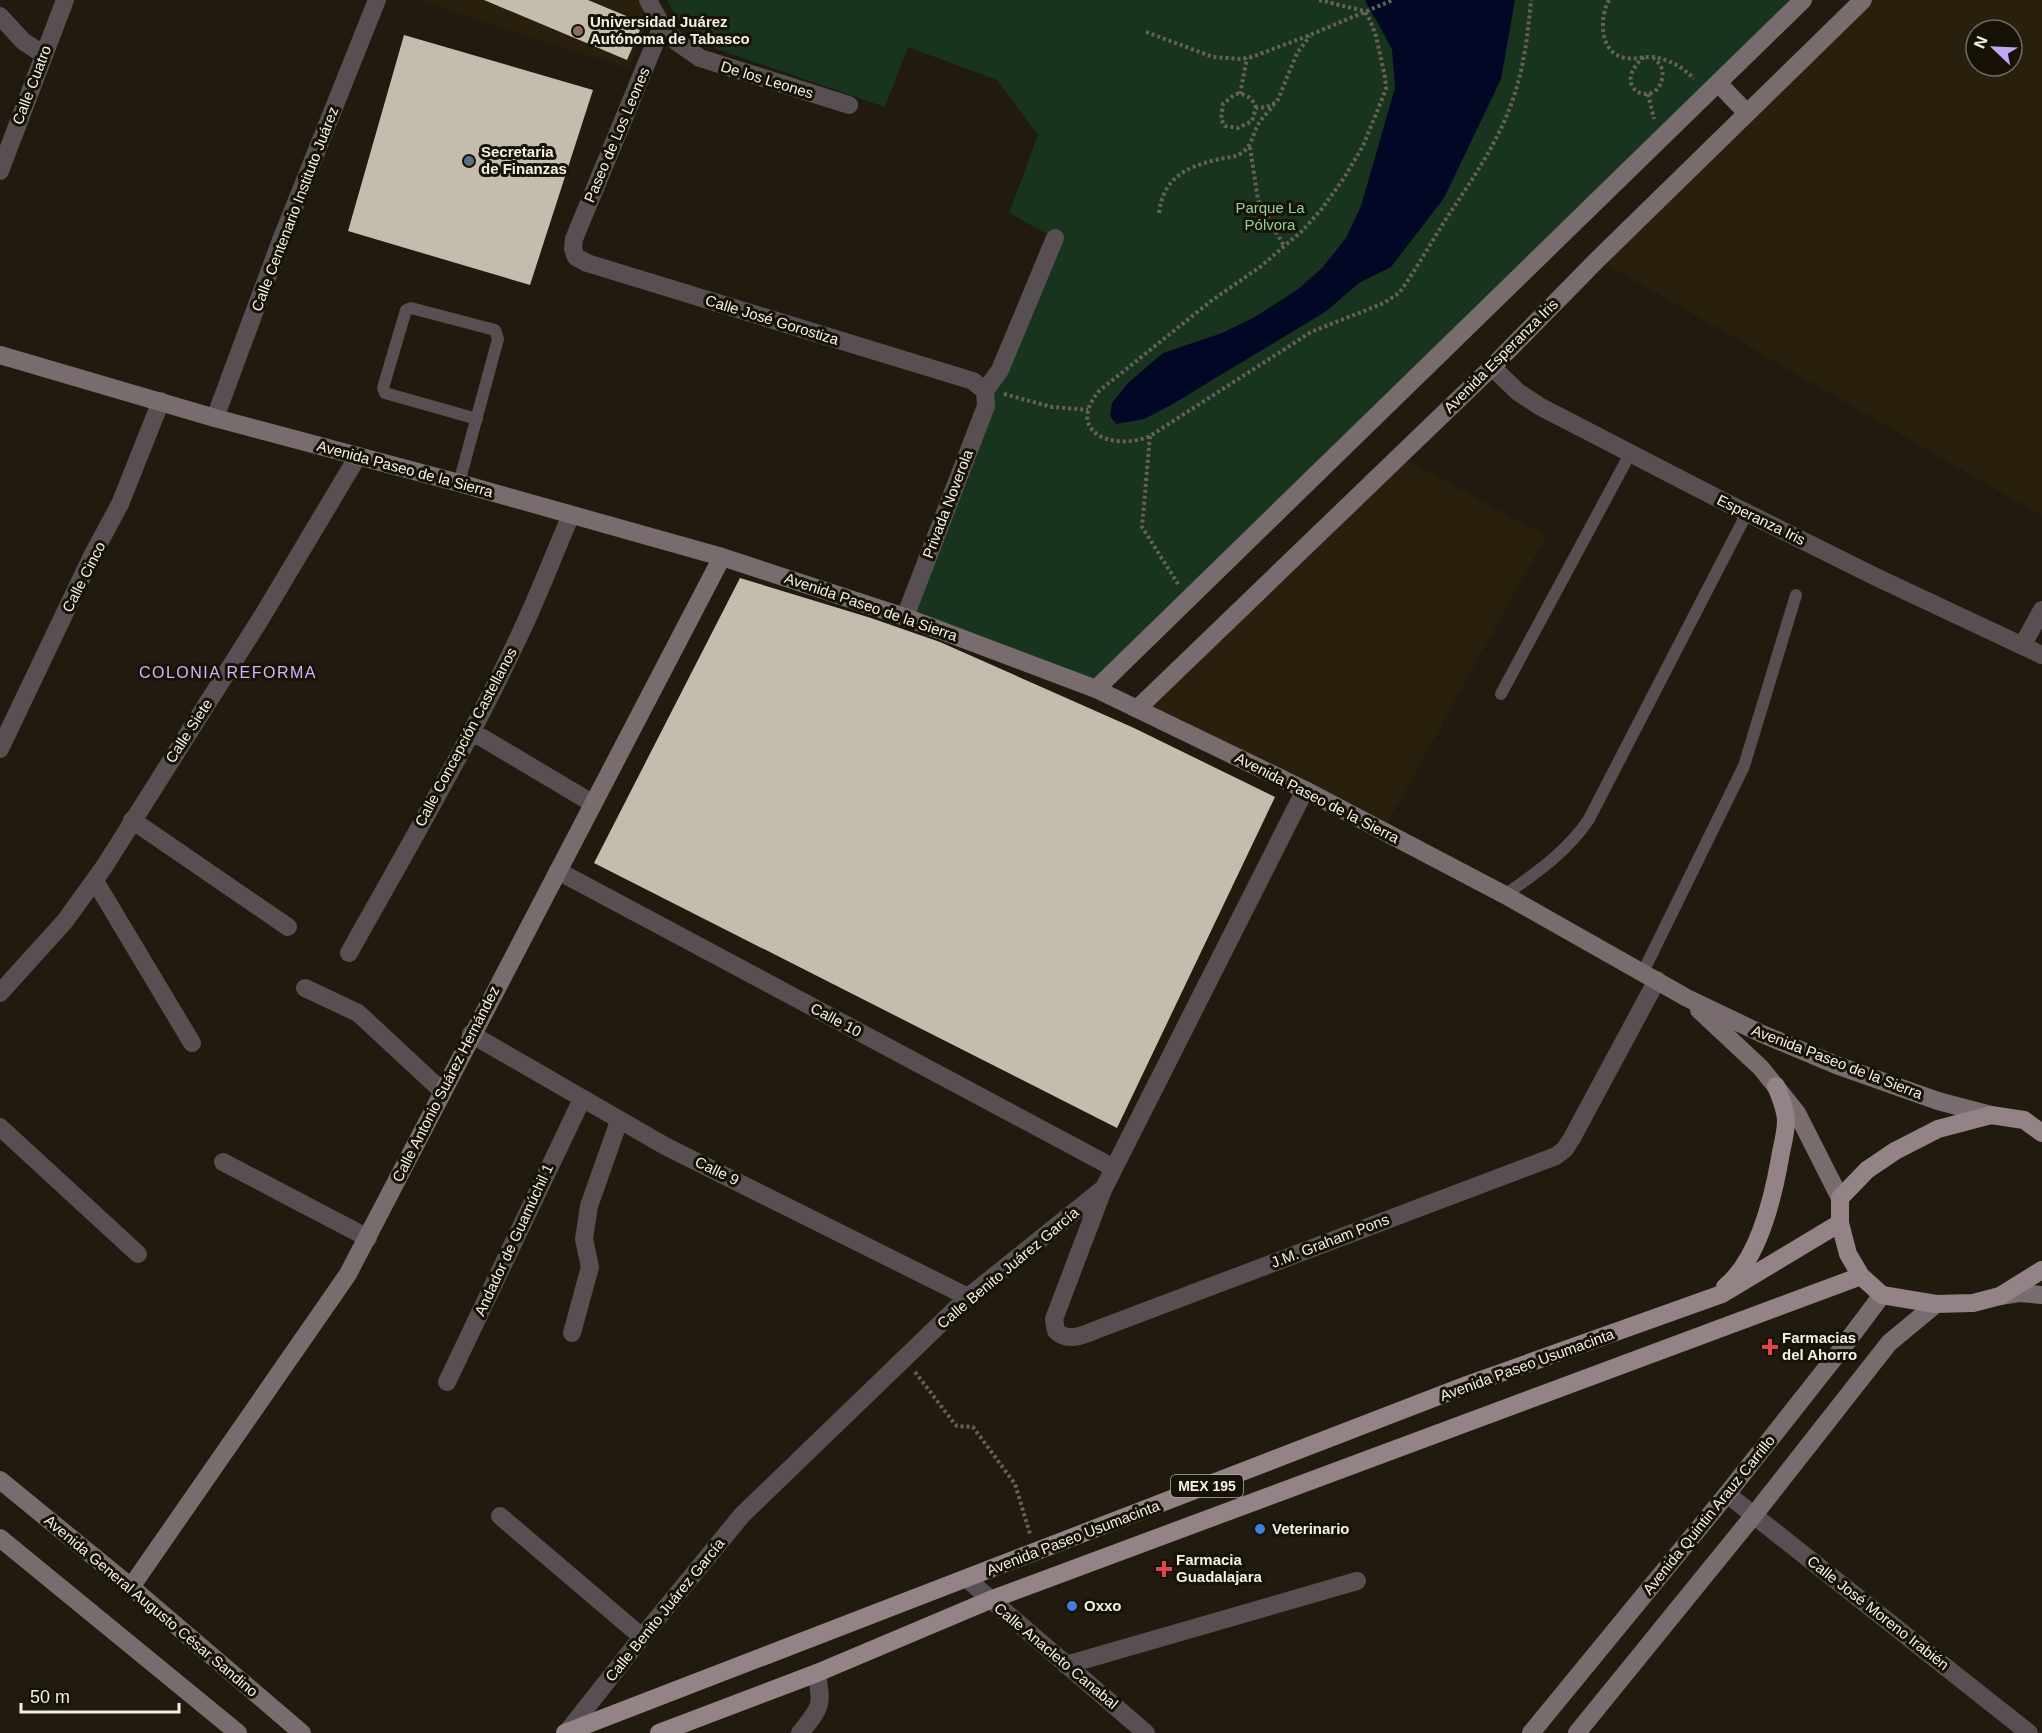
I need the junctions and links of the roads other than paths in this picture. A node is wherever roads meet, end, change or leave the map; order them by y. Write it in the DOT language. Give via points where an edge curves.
graph roads {
  1 [pos="65,0"];
  2 [pos="377,0"];
  3 [pos="648,0"];
  4 [pos="1803,0"];
  5 [pos="1863,0"];
  6 [pos="0,16"];
  7 [pos="662,26"];
  8 [pos="44,55"];
  9 [pos="1713,88"];
  10 [pos="849,105"];
  11 [pos="1747,113"];
  12 [pos="0,171"];
  13 [pos="574,238"];
  14 [pos="1055,238"];
  15 [pos="0,355"];
  16 [pos="1492,367"];
  17 [pos="985,391"];
  18 [pos="161,401"];
  19 [pos="215,418"];
  20 [pos="477,419"];
  21 [pos="1631,452"];
  22 [pos="358,456"];
  23 [pos="459,483"];
  24 [pos="1747,513"];
  25 [pos="571,515"];
  26 [pos="722,557"];
  27 [pos="1796,595"];
  28 [pos="2042,610"];
  29 [pos="905,616"];
  30 [pos="2022,645"];
  31 [pos="2042,655"];
  32 [pos="1096,689"];
  33 [pos="1501,694"];
  34 [pos="1137,709"];
  35 [pos="471,731"];
  36 [pos="0,749"];
  37 [pos="1305,790"];
  38 [pos="592,802"];
  39 [pos="132,820"];
  40 [pos="558,871"];
  41 [pos="95,881"];
  42 [pos="1505,895"];
  43 [pos="288,927"];
  44 [pos="349,953"];
  45 [pos="1650,976"];
  46 [pos="305,988"];
  47 [pos="0,993"];
  48 [pos="1687,998"];
  49 [pos="471,1034"];
  50 [pos="192,1043"];
  51 [pos="1776,1086"];
  52 [pos="442,1091"];
  53 [pos="582,1099"];
  54 [pos="1991,1115"];
  55 [pos="619,1121"];
  56 [pos="2033,1121"];
  57 [pos="0,1126"];
  58 [pos="2042,1133"];
  59 [pos="223,1162"];
  60 [pos="1114,1168"];
  61 [pos="1104,1188"];
  62 [pos="1840,1198"];
  63 [pos="1840,1223"];
  64 [pos="368,1238"];
  65 [pos="138,1254"];
  66 [pos="2042,1270"];
  67 [pos="1861,1276"];
  68 [pos="1882,1294"];
  69 [pos="2042,1295"];
  70 [pos="2000,1296"];
  71 [pos="968,1297"];
  72 [pos="1714,1297"];
  73 [pos="1936,1304"];
  74 [pos="572,1333"];
  75 [pos="447,1382"];
  76 [pos="0,1480"];
  77 [pos="1727,1494"];
  78 [pos="1754,1515"];
  79 [pos="500,1516"];
  80 [pos="0,1538"];
  81 [pos="967,1579"];
  82 [pos="1357,1581"];
  83 [pos="131,1587"];
  84 [pos="990,1600"];
  85 [pos="642,1637"];
  86 [pos="1066,1665"];
  87 [pos="817,1673"];
  88 [pos="238,1733"];
  89 [pos="302,1733"];
  90 [pos="566,1733"];
  91 [pos="659,1733"];
  92 [pos="800,1733"];
  93 [pos="1146,1733"];
  94 [pos="1531,1733"];
  95 [pos="1577,1733"];
  96 [pos="2029,1733"];
  1 -- 8 [label="street, Calle Cuatro"];
  2 -- 19 [label="street, Calle Centenario Instituto Juárez"];
  3 -- 7 [label="street"];
  4 -- 9 [label="main road"];
  5 -- 11 [label="main road, Avenida Esperanza Iris"];
  6 -- 8 [label="street" via="23,41"];
  7 -- 10 [label="street, De los Leones" via="688,51 710,63"];
  7 -- 13 [label="street, Paseo de Los Leones"];
  8 -- 12 [label="street, Calle Cuatro"];
  9 -- 11 [label="main road"];
  9 -- 32 [label="main road"];
  11 -- 16 [label="main road, Avenida Esperanza Iris"];
  13 -- 17 [label="street, Calle José Gorostiza" via="576,257 587,263 973,381"];
  14 -- 17 [label="street" via="1000,370"];
  15 -- 18 [label="main road, Avenida Paseo de la Sierra"];
  16 -- 21 [label="street, Esperanza Iris" via="1524,397"];
  16 -- 34 [label="main road, Avenida Esperanza Iris"];
  17 -- 29 [label="street, Privada Noverola" via="986,406"];
  18 -- 19 [label="main road, Avenida Paseo de la Sierra"];
  18 -- 36 [label="street, Calle Cinco" via="120,504"];
  19 -- 22 [label="main road, Avenida Paseo de la Sierra"];
  20 -- 20 [label="lane" via="385,393 383,388 406,310 432,313 498,334"];
  20 -- 23 [label="lane"];
  21 -- 24 [label="street, Esperanza Iris"];
  21 -- 33 [label="lane"];
  22 -- 23 [label="main road, Avenida Paseo de la Sierra"];
  22 -- 39 [label="street, Calle Siete" via="263,615"];
  23 -- 25 [label="main road, Avenida Paseo de la Sierra"];
  24 -- 30 [label="street, Esperanza Iris"];
  24 -- 42 [label="lane" via="1589,819 1568,845"];
  25 -- 26 [label="main road, Avenida Paseo de la Sierra"];
  25 -- 35 [label="street, Calle Concepción Castellanos" via="521,632"];
  26 -- 29 [label="main road, Avenida Paseo de la Sierra"];
  26 -- 38 [label="main road, Calle Antonio Suárez Hernández"];
  27 -- 45 [label="lane" via="1744,766"];
  28 -- 30 [label="street"];
  29 -- 32 [label="main road, Avenida Paseo de la Sierra"];
  30 -- 31 [label="street, Esperanza Iris"];
  32 -- 34 [label="main road, Avenida Paseo de la Sierra"];
  34 -- 37 [label="main road, Avenida Paseo de la Sierra"];
  35 -- 38 [label="street"];
  35 -- 44 [label="street, Calle Concepción Castellanos"];
  37 -- 42 [label="main road, Avenida Paseo de la Sierra"];
  37 -- 60 [label="street, Calle Benito Juárez García"];
  38 -- 40 [label="main road, Calle Antonio Suárez Hernández"];
  39 -- 41 [label="street, Calle Siete"];
  39 -- 43 [label="street"];
  40 -- 49 [label="main road, Calle Antonio Suárez Hernández"];
  40 -- 60 [label="street, Calle 10"];
  41 -- 47 [label="street, Calle Siete"];
  41 -- 50 [label="street"];
  42 -- 45 [label="main road, Avenida Paseo de la Sierra"];
  45 -- 48 [label="main road, Avenida Paseo de la Sierra"];
  45 -- 61 [label="street, J.M. Graham Pons" via="1572,1138 1556,1156 1080,1336 1064,1337 1056,1331 1054,1319"];
  46 -- 52 [label="street" via="358,1013"];
  48 -- 51 [label="main road, Avenida Paseo de la Sierra"];
  48 -- 54 [label="main road, Avenida Paseo de la Sierra" via="1836,1065"];
  49 -- 52 [label="main road, Calle Antonio Suárez Hernández"];
  49 -- 53 [label="street, Calle 9"];
  51 -- 62 [label="main road, Avenida Paseo de la Sierra" via="1797,1113"];
  51 -- 72 [label="main road" via="1786,1120 1767,1216 1733,1281"];
  52 -- 64 [label="main road, Calle Antonio Suárez Hernández"];
  53 -- 55 [label="street, Calle 9"];
  53 -- 75 [label="street, Andador de Guamúchil 1"];
  54 -- 56 [label="main road"];
  54 -- 62 [label="main road" via="1938,1129 1895,1151 1867,1170"];
  55 -- 71 [label="street, Calle 9"];
  55 -- 74 [label="street" via="589,1206 584,1239 590,1267"];
  56 -- 58 [label="main road"];
  57 -- 65 [label="street"];
  59 -- 64 [label="street"];
  60 -- 61 [label="street, Calle Benito Juárez García"];
  61 -- 71 [label="street, Calle Benito Juárez García"];
  62 -- 63 [label="main road"];
  63 -- 67 [label="main road" via="1848,1254"];
  63 -- 72 [label="main road, Avenida Paseo Usumacinta / MEX 195"];
  64 -- 83 [label="main road, Calle Antonio Suárez Hernández" via="325,1308"];
  66 -- 70 [label="main road"];
  67 -- 68 [label="main road"];
  67 -- 84 [label="main road, Avenida Paseo Usumacinta / MEX 195"];
  68 -- 73 [label="main road"];
  68 -- 77 [label="main road, Avenida Quintin Arauz Carrillo"];
  69 -- 70 [label="main road"];
  70 -- 73 [label="main road" via="1973,1304"];
  71 -- 85 [label="street, Calle Benito Juárez García" via="742,1515"];
  72 -- 81 [label="main road, Avenida Paseo Usumacinta / MEX 195" via="1467,1386"];
  73 -- 78 [label="main road" via="1889,1343"];
  76 -- 83 [label="main road, Avenida General Augusto César Sandino"];
  77 -- 78 [label="street, Calle José Moreno Irabién"];
  77 -- 94 [label="main road, Avenida Quintin Arauz Carrillo"];
  78 -- 95 [label="main road"];
  78 -- 96 [label="street, Calle José Moreno Irabién"];
  79 -- 85 [label="street"];
  80 -- 88 [label="main road"];
  81 -- 84 [label="street, Calle Anacleto Canabal"];
  81 -- 90 [label="main road, Avenida Paseo Usumacinta / MEX 195"];
  82 -- 86 [label="street"];
  83 -- 89 [label="main road, Avenida General Augusto César Sandino"];
  84 -- 86 [label="street, Calle Anacleto Canabal"];
  84 -- 87 [label="main road, Avenida Paseo Usumacinta / MEX 195"];
  85 -- 90 [label="street, Calle Benito Juárez García"];
  86 -- 93 [label="street, Calle Anacleto Canabal"];
  87 -- 91 [label="main road, Avenida Paseo Usumacinta / MEX 195"];
  87 -- 92 [label="street" via="821,1700"];
}
